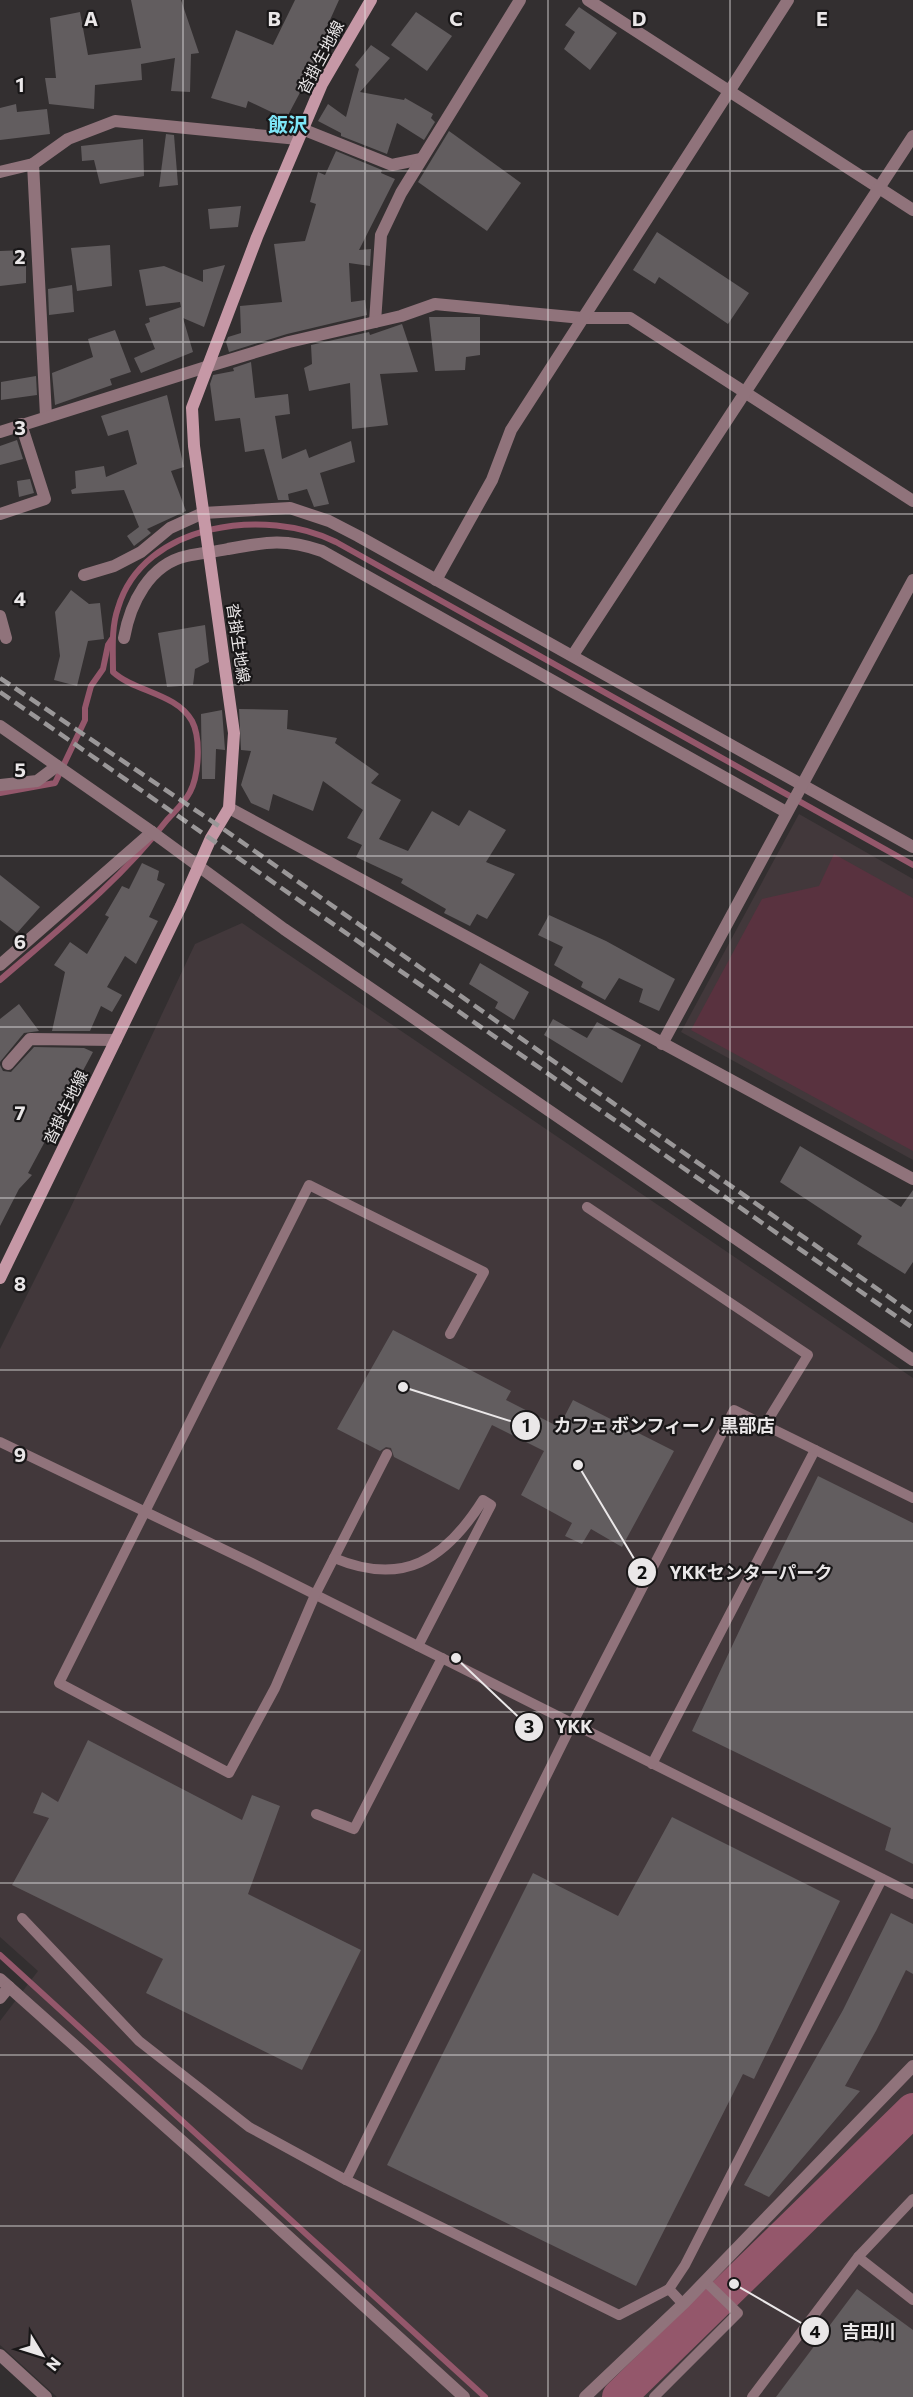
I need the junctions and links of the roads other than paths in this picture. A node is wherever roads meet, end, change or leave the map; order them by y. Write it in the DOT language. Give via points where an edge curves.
graph roads {
  1 [pos="371,0"];
  2 [pos="520,0"];
  3 [pos="588,0"];
  4 [pos="788,0"];
  5 [pos="729,91"];
  6 [pos="300,134"];
  7 [pos="913,136"];
  8 [pos="421,159"];
  9 [pos="33,164"];
  10 [pos="0,172"];
  11 [pos="879,188"];
  12 [pos="913,210"];
  13 [pos="582,318"];
  14 [pos="375,322"];
  15 [pos="206,367"];
  16 [pos="746,393"];
  17 [pos="46,416"];
  18 [pos="21,424"];
  19 [pos="0,432"];
  20 [pos="913,501"];
  21 [pos="0,514"];
  22 [pos="204,518"];
  23 [pos="208,549"];
  24 [pos="84,575"];
  25 [pos="436,580"];
  26 [pos="913,580"];
  27 [pos="0,616"];
  28 [pos="6,638"];
  29 [pos="124,638"];
  30 [pos="573,654"];
  31 [pos="0,726"];
  32 [pos="57,766"];
  33 [pos="802,784"];
  34 [pos="0,785"];
  35 [pos="229,808"];
  36 [pos="786,812"];
  37 [pos="152,832"];
  38 [pos="913,847"];
  39 [pos="198,868"];
  40 [pos="0,965"];
  41 [pos="116,1040"];
  42 [pos="662,1044"];
  43 [pos="8,1064"];
  44 [pos="913,1179"];
  45 [pos="587,1208"];
  46 [pos="0,1278"];
  47 [pos="450,1334"];
  48 [pos="913,1360"];
  49 [pos="765,1425"];
  50 [pos="0,1442"];
  51 [pos="815,1450"];
  52 [pos="387,1454"];
  53 [pos="913,1498"];
  54 [pos="146,1512"];
  55 [pos="334,1558"];
  56 [pos="315,1594"];
  57 [pos="418,1646"];
  58 [pos="442,1658"];
  59 [pos="572,1724"];
  60 [pos="652,1764"];
  61 [pos="316,1814"];
  62 [pos="882,1879"];
  63 [pos="913,1894"];
  64 [pos="22,1918"];
  65 [pos="4,1983"];
  66 [pos="0,1998"];
  67 [pos="913,2066"];
  68 [pos="346,2180"];
  69 [pos="913,2199"];
  70 [pos="858,2257"];
  71 [pos="706,2281"];
  72 [pos="669,2289"];
  73 [pos="913,2300"];
  74 [pos="683,2304"];
  75 [pos="0,2355"];
  76 [pos="46,2397"];
  77 [pos="464,2397"];
  78 [pos="585,2397"];
  79 [pos="654,2397"];
  80 [pos="752,2397"];
  1 -- 6 [label="main road, 沓掛生地線" via="322,84"];
  2 -- 8 [label="street"];
  3 -- 5 [label="street"];
  4 -- 5 [label="street"];
  5 -- 11 [label="street"];
  5 -- 13 [label="street"];
  6 -- 8 [label="street" via="392,165"];
  6 -- 9 [label="street" via="115,121 68,139"];
  6 -- 15 [label="main road, 沓掛生地線"];
  7 -- 11 [label="street"];
  8 -- 14 [label="street" via="381,235"];
  9 -- 10 [label="street"];
  9 -- 17 [label="street"];
  11 -- 12 [label="street"];
  11 -- 16 [label="street"];
  13 -- 14 [label="street" via="435,304"];
  13 -- 16 [label="street" via="630,318"];
  13 -- 25 [label="street" via="512,430 492,480"];
  14 -- 15 [label="street"];
  15 -- 17 [label="street"];
  15 -- 22 [label="main road, 沓掛生地線" via="192,408"];
  16 -- 20 [label="street"];
  16 -- 30 [label="street"];
  17 -- 18 [label="street"];
  18 -- 19 [label="street"];
  18 -- 21 [label="street" via="45,500"];
  22 -- 23 [label="main road, 沓掛生地線"];
  22 -- 24 [label="street" via="170,528 141,552"];
  22 -- 25 [label="street" via="290,508 329,521"];
  23 -- 29 [label="street" via="169,563 144,585 129,612"];
  23 -- 35 [label="main road, 沓掛生地線" via="234,733"];
  23 -- 36 [label="street" via="296,542 322,551"];
  25 -- 30 [label="street"];
  26 -- 33 [label="street"];
  27 -- 28 [label="street"];
  30 -- 33 [label="street" via="681,719"];
  31 -- 32 [label="street"];
  32 -- 34 [label="street" via="37,781"];
  32 -- 37 [label="street"];
  33 -- 36 [label="street"];
  33 -- 38 [label="street"];
  35 -- 39 [label="main road, 沓掛生地線"];
  35 -- 42 [label="street"];
  36 -- 42 [label="street"];
  37 -- 39 [label="street"];
  37 -- 40 [label="street"];
  39 -- 41 [label="main road, 沓掛生地線"];
  39 -- 48 [label="street" via="628,1168"];
  41 -- 43 [label="street" via="30,1039"];
  41 -- 46 [label="main road, 沓掛生地線"];
  42 -- 44 [label="street"];
  45 -- 49 [label="lane" via="808,1355"];
  47 -- 54 [label="lane" via="484,1272 309,1185"];
  49 -- 51 [label="lane"];
  49 -- 59 [label="lane" via="734,1410"];
  50 -- 54 [label="lane"];
  51 -- 53 [label="lane"];
  51 -- 60 [label="lane"];
  52 -- 55 [label="lane"];
  54 -- 56 [label="lane"];
  54 -- 56 [label="lane" via="59,1683 229,1773 274,1688"];
  55 -- 56 [label="lane"];
  55 -- 57 [label="lane" via="357,1568 381,1571 416,1564 444,1549 464,1530 483,1500 491,1504"];
  56 -- 57 [label="lane"];
  57 -- 58 [label="lane"];
  58 -- 59 [label="lane"];
  58 -- 61 [label="lane" via="354,1829"];
  59 -- 60 [label="lane"];
  59 -- 68 [label="lane"];
  60 -- 62 [label="lane"];
  62 -- 63 [label="lane"];
  62 -- 72 [label="lane" via="685,2265"];
  64 -- 68 [label="lane" via="139,2041 249,2127"];
  65 -- 66 [label="street"];
  65 -- 77 [label="street"];
  67 -- 71 [label="street"];
  68 -- 72 [label="lane" via="619,2315"];
  69 -- 70 [label="lane"];
  70 -- 73 [label="lane"];
  70 -- 80 [label="lane"];
  71 -- 74 [label="street"];
  71 -- 79 [label="lane" via="738,2313"];
  72 -- 74 [label="lane"];
  74 -- 78 [label="street"];
  75 -- 76 [label="street"];
}
